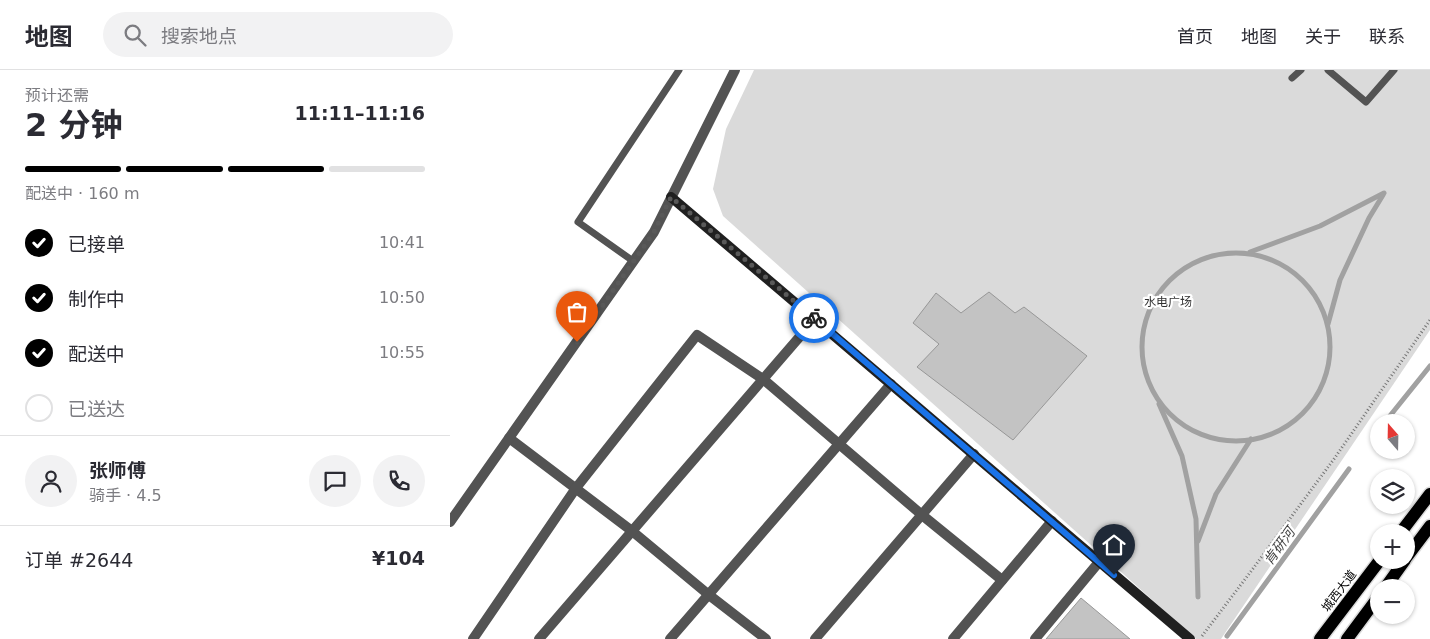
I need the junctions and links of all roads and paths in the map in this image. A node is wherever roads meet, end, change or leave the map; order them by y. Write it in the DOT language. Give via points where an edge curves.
graph roads {
  1 [pos="679,70"];
  2 [pos="735,70"];
  3 [pos="1302,70"];
  4 [pos="1328,70"];
  5 [pos="1394,70"];
  6 [pos="1292,78"];
  7 [pos="671,197"];
  8 [pos="634,261"];
  9 [pos="815,319"];
  10 [pos="1430,320"];
  11 [pos="763,379"];
  12 [pos="891,384"];
  13 [pos="509,438"];
  14 [pos="839,444"];
  15 [pos="974,454"];
  16 [pos="576,488"];
  17 [pos="1430,494"];
  18 [pos="922,515"];
  19 [pos="1052,521"];
  20 [pos="450,522"];
  21 [pos="1407,524"];
  22 [pos="1430,526"];
  23 [pos="632,531"];
  24 [pos="1415,547"];
  25 [pos="1099,562"];
  26 [pos="1373,569"];
  27 [pos="1002,580"];
  28 [pos="709,594"];
  29 [pos="1370,608"];
  30 [pos="473,639"];
  31 [pos="539,639"];
  32 [pos="670,639"];
  33 [pos="766,639"];
  34 [pos="816,639"];
  35 [pos="953,639"];
  36 [pos="1035,639"];
  37 [pos="1190,639"];
  38 [pos="1200,639"];
  39 [pos="1320,639"];
  40 [pos="1347,639"];
  1 -- 8 [label="lane" via="578,222"];
  2 -- 7 [label="street"];
  3 -- 6 [label="lane"];
  4 -- 5 [label="lane" via="1366,102"];
  7 -- 8 [label="street" via="654,232"];
  7 -- 9 [label="street"];
  8 -- 13 [label="street"];
  9 -- 11 [label="street"];
  9 -- 12 [label="street"];
  10 -- 38 [label="path" via="1334,459"];
  11 -- 14 [label="street"];
  11 -- 16 [label="street" via="697,335"];
  11 -- 23 [label="street"];
  12 -- 14 [label="street"];
  12 -- 15 [label="street"];
  13 -- 16 [label="street"];
  13 -- 20 [label="street"];
  14 -- 18 [label="street"];
  14 -- 28 [label="street"];
  15 -- 18 [label="street"];
  15 -- 19 [label="street"];
  16 -- 23 [label="street"];
  16 -- 30 [label="street"];
  17 -- 21 [label="main road"];
  18 -- 27 [label="street"];
  18 -- 34 [label="street"];
  19 -- 25 [label="street"];
  19 -- 27 [label="street"];
  22 -- 24 [label="main road"];
  23 -- 28 [label="street"];
  23 -- 31 [label="street"];
  25 -- 36 [label="street"];
  25 -- 37 [label="street"];
  26 -- 39 [label="main road, 城西大道"];
  27 -- 35 [label="street"];
  28 -- 32 [label="street"];
  28 -- 33 [label="street"];
  29 -- 40 [label="main road"];
}
